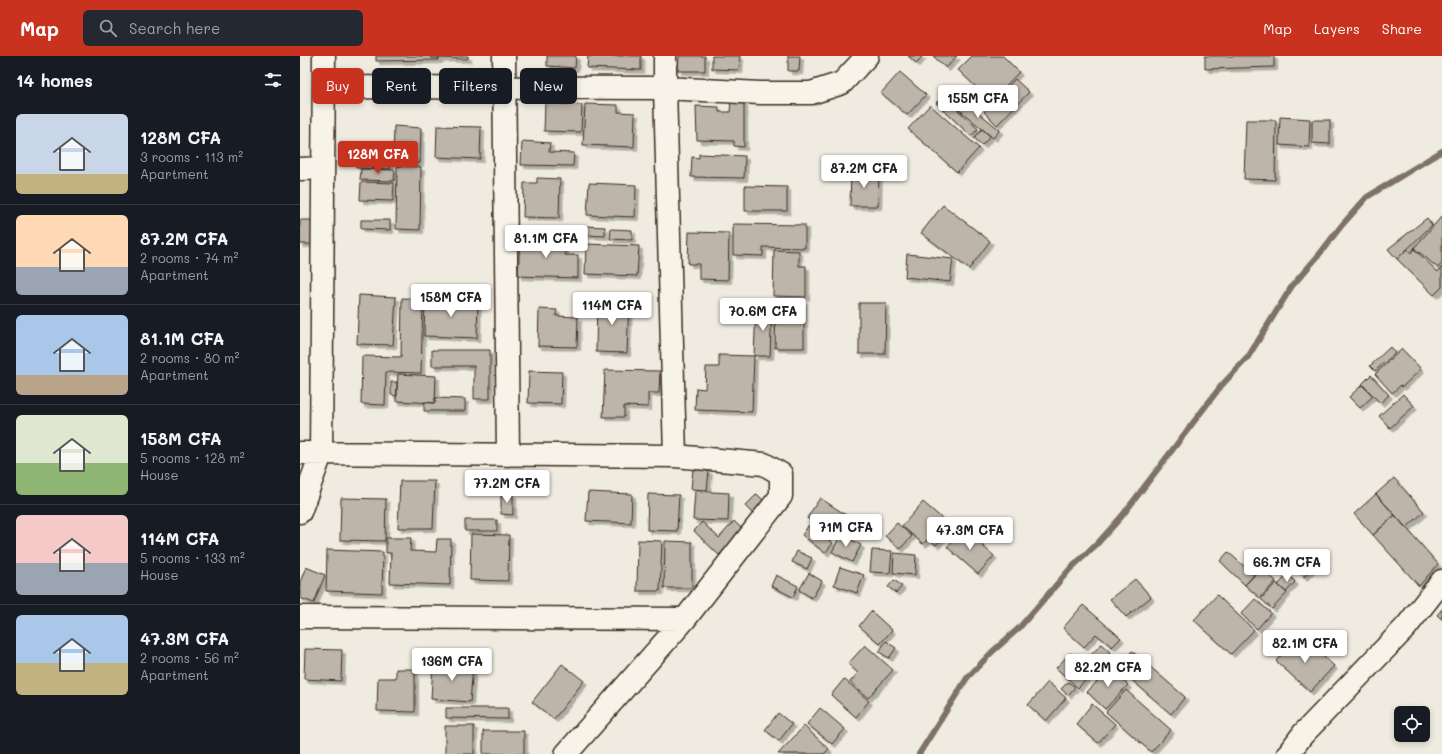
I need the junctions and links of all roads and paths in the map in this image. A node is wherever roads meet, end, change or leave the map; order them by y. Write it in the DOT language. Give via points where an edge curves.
graph roads {
  1 [pos="324,56"];
  2 [pos="504,56"];
  3 [pos="665,56"];
  4 [pos="867,56"];
  5 [pos="324,68"];
  6 [pos="504,68"];
  7 [pos="364,87"];
  8 [pos="439,88"];
  9 [pos="512,88"];
  10 [pos="665,88"];
  11 [pos="324,104"];
  12 [pos="504,104"];
  13 [pos="300,168"];
  14 [pos="323,168"];
  15 [pos="300,453"];
  16 [pos="321,454"];
  17 [pos="508,455"];
  18 [pos="675,456"];
  19 [pos="300,512"];
  20 [pos="1442,581"];
  21 [pos="300,617"];
  22 [pos="685,619"];
  23 [pos="566,754"];
  24 [pos="1288,754"];
  1 -- 5 [label="street"];
  2 -- 6 [label="street"];
  3 -- 10 [label="street"];
  4 -- 10 [label="street" via="842,83 812,93"];
  7 -- 8 [label="street"];
  9 -- 10 [label="street"];
  10 -- 18 [label="street"];
  11 -- 14 [label="street"];
  12 -- 17 [label="street"];
  13 -- 14 [label="street"];
  14 -- 16 [label="street"];
  15 -- 16 [label="street"];
  16 -- 17 [label="street"];
  16 -- 19 [label="street"];
  17 -- 18 [label="street"];
  18 -- 22 [label="street" via="764,464 780,474 781,496"];
  20 -- 24 [label="street" via="1406,627 1303,734"];
  21 -- 22 [label="street"];
  22 -- 23 [label="street"];
}
